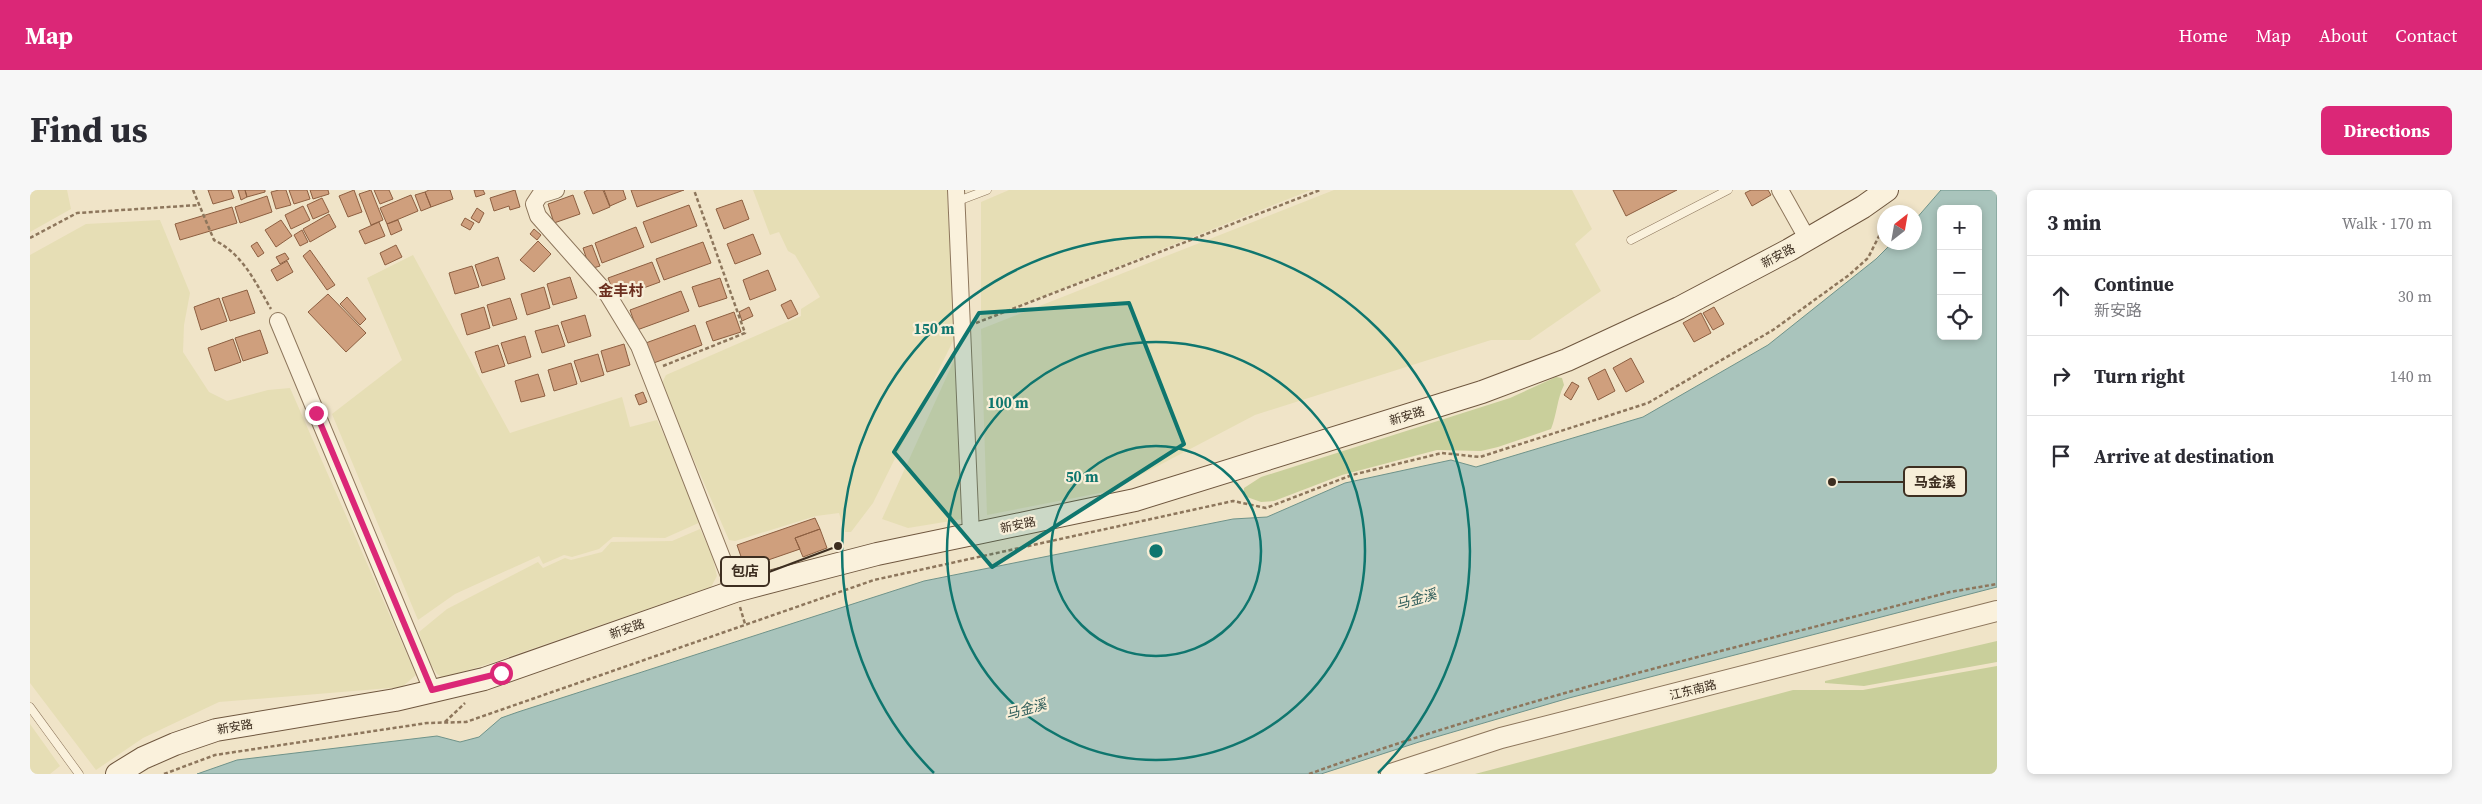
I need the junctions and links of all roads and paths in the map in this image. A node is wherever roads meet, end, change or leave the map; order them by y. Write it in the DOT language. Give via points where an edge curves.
graph roads {
  1 [pos="193,190"];
  2 [pos="556,190"];
  3 [pos="694,190"];
  4 [pos="987,190"];
  5 [pos="1320,190"];
  6 [pos="1728,190"];
  7 [pos="1780,190"];
  8 [pos="1887,190"];
  9 [pos="957,195"];
  10 [pos="199,205"];
  11 [pos="30,238"];
  12 [pos="1631,240"];
  13 [pos="1808,240"];
  14 [pos="1877,240"];
  15 [pos="278,321"];
  16 [pos="963,328"];
  17 [pos="647,372"];
  18 [pos="971,535"];
  19 [pos="1997,584"];
  20 [pos="736,591"];
  21 [pos="1997,611"];
  22 [pos="432,690"];
  23 [pos="30,707"];
  24 [pos="79,774"];
  25 [pos="118,774"];
  26 [pos="164,774"];
  27 [pos="1309,774"];
  28 [pos="1391,774"];
  1 -- 10 [label="path"];
  2 -- 17 [label="street" via="540,195 534,204 538,216 619,310 639,346"];
  3 -- 17 [label="path" via="745,333"];
  4 -- 9 [label="lane"];
  5 -- 16 [label="path"];
  6 -- 12 [label="lane"];
  7 -- 13 [label="street"];
  8 -- 13 [label="main road, 新安路"];
  9 -- 16 [label="street"];
  10 -- 11 [label="path" via="77,213"];
  10 -- 15 [label="path" via="214,240 228,247 244,265"];
  13 -- 18 [label="main road, 新安路" via="1670,312 1567,360 1482,392 1135,500"];
  14 -- 26 [label="path" via="1868,258 1849,275 1773,330 1648,403 1480,457 1442,454 1352,475 1266,508 1233,501 874,580 466,722 427,723 215,755"];
  15 -- 22 [label="street"];
  16 -- 18 [label="street"];
  17 -- 20 [label="street"];
  18 -- 20 [label="main road, 新安路" via="876,554"];
  19 -- 27 [label="path" via="1950,592 1580,689 1401,741"];
  20 -- 22 [label="main road, 新安路" via="484,679"];
  21 -- 28 [label="street, 江东南路" via="1501,738"];
  22 -- 25 [label="main road, 新安路" via="395,700 216,730 151,754"];
  23 -- 24 [label="lane"];
}
